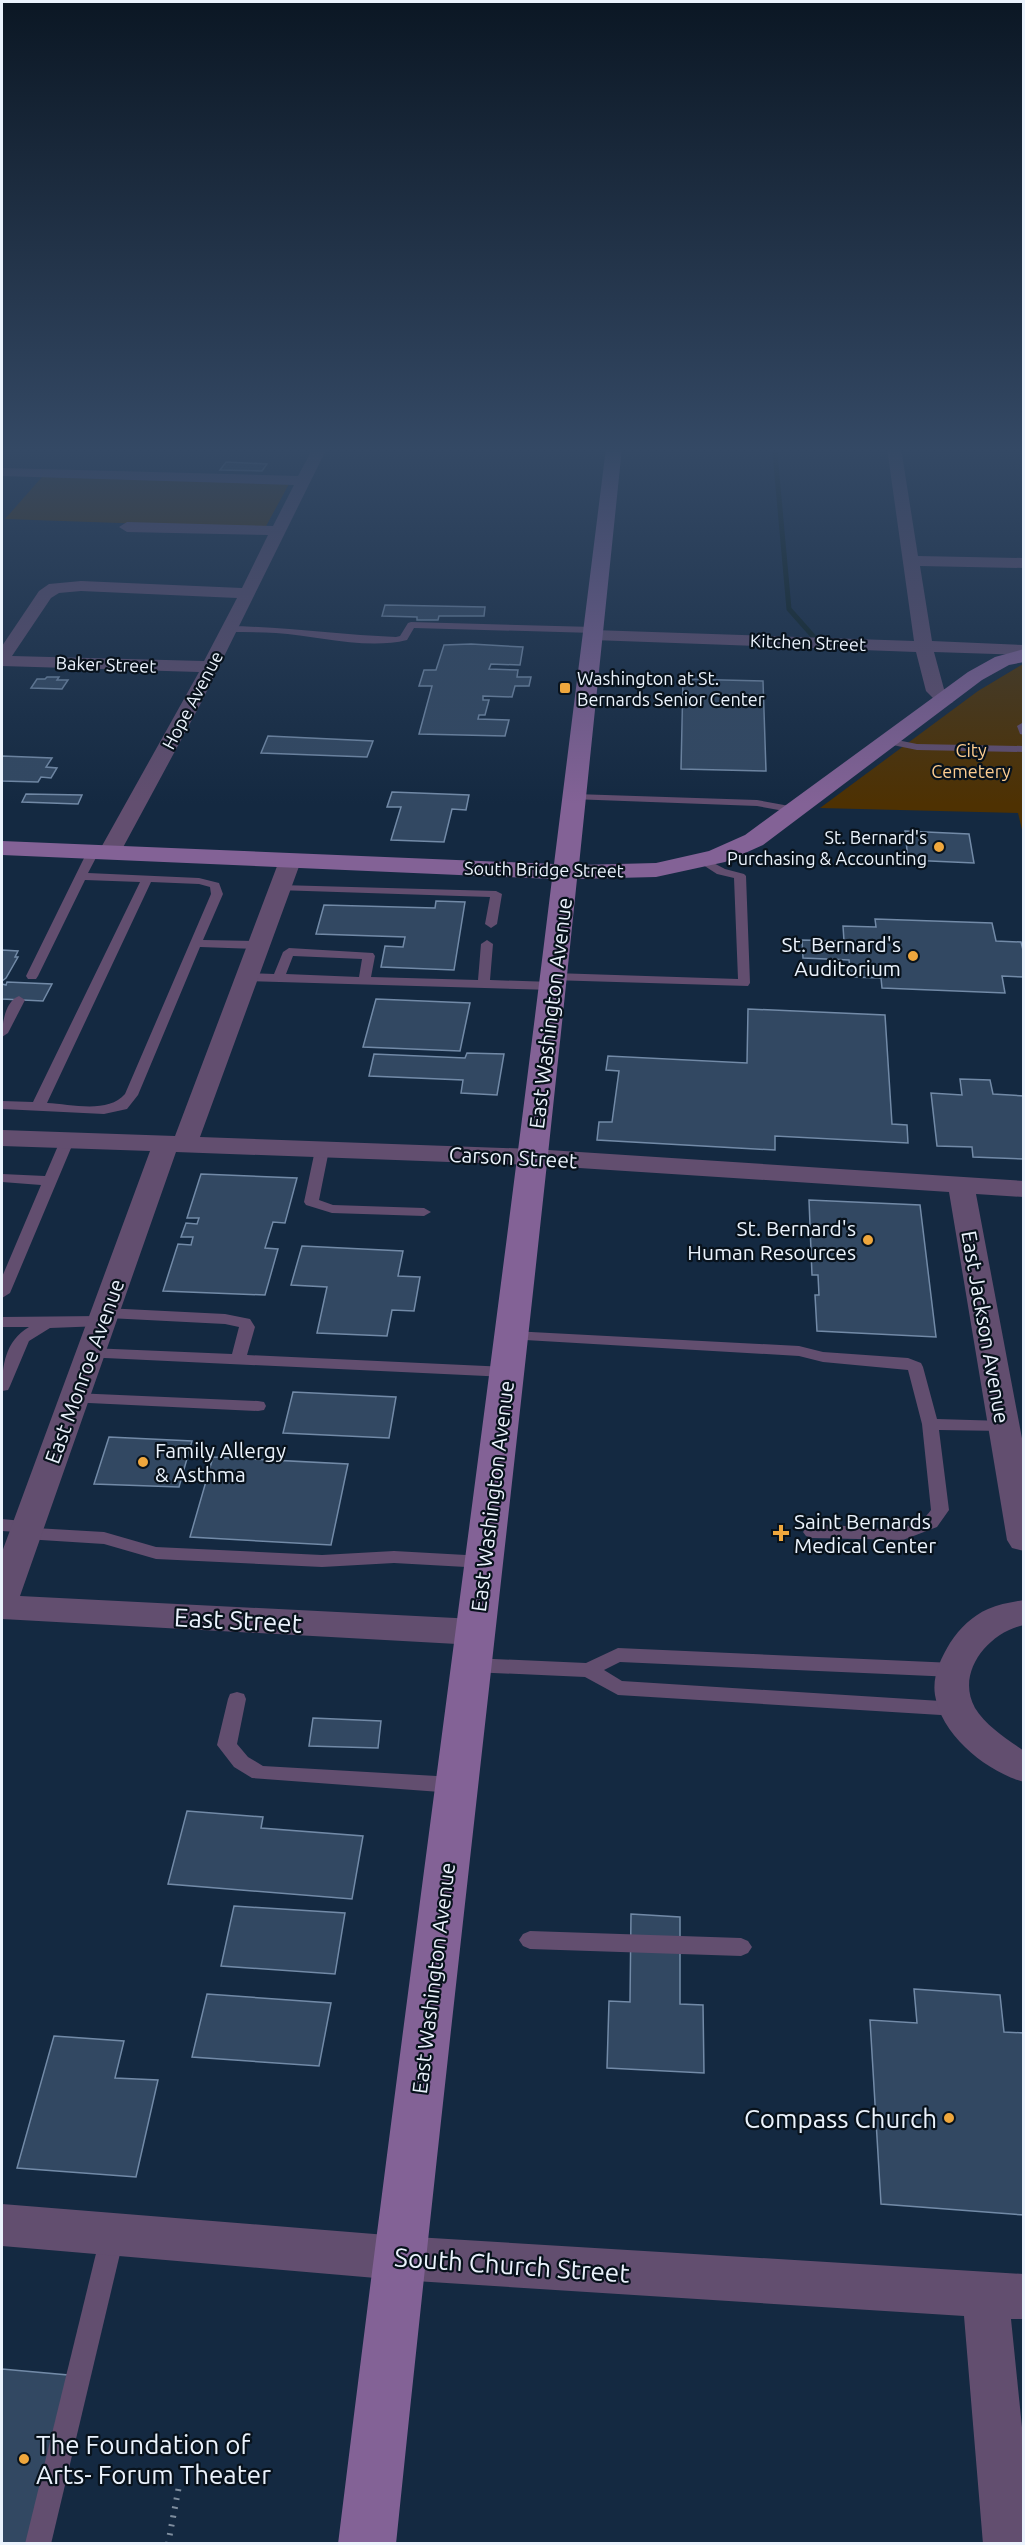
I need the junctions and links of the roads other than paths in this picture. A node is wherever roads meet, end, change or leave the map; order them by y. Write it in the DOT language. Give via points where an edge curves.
graph roads {
  1 [pos="260,567"];
  2 [pos="601,567"];
  3 [pos="913,567"];
  4 [pos="248,592"];
  5 [pos="229,629"];
  6 [pos="594,633"];
  7 [pos="924,646"];
  8 [pos="1023,650"];
  9 [pos="1023,655"];
  10 [pos="2,659"];
  11 [pos="210,667"];
  12 [pos="945,699"];
  13 [pos="887,741"];
  14 [pos="1023,749"];
  15 [pos="575,797"];
  16 [pos="795,810"];
  17 [pos="2,848"];
  18 [pos="101,852"];
  19 [pos="290,861"];
  20 [pos="704,861"];
  21 [pos="566,872"];
  22 [pos="81,876"];
  23 [pos="147,879"];
  24 [pos="280,888"];
  25 [pos="491,924"];
  26 [pos="196,943"];
  27 [pos="487,944"];
  28 [pos="259,945"];
  29 [pos="32,976"];
  30 [pos="247,977"];
  31 [pos="278,978"];
  32 [pos="364,981"];
  33 [pos="554,982"];
  34 [pos="484,984"];
  35 [pos="19,1000"];
  36 [pos="2,1034"];
  37 [pos="2,1105"];
  38 [pos="38,1107"];
  39 [pos="2,1137"];
  40 [pos="68,1141"];
  41 [pos="174,1145"];
  42 [pos="322,1150"];
  43 [pos="533,1157"];
  44 [pos="2,1178"];
  45 [pos="50,1181"];
  46 [pos="961,1186"];
  47 [pos="1023,1190"];
  48 [pos="424,1212"];
  49 [pos="2,1293"];
  50 [pos="103,1317"];
  51 [pos="2,1322"];
  52 [pos="47,1323"];
  53 [pos="512,1336"];
  54 [pos="90,1353"];
  55 [pos="238,1360"];
  56 [pos="507,1372"];
  57 [pos="2,1386"];
  58 [pos="74,1398"];
  59 [pos="258,1406"];
  60 [pos="930,1424"];
  61 [pos="1004,1426"];
  62 [pos="18,1528"];
  63 [pos="812,1532"];
  64 [pos="1023,1540"];
  65 [pos="484,1562"];
  66 [pos="2,1597"];
  67 [pos="2,1607"];
  68 [pos="1023,1612"];
  69 [pos="473,1648"];
  70 [pos="588,1670"];
  71 [pos="954,1670"];
  72 [pos="237,1700"];
  73 [pos="957,1709"];
  74 [pos="1023,1768"];
  75 [pos="457,1785"];
  76 [pos="530,1940"];
  77 [pos="741,1947"];
  78 [pos="2,2225"];
  79 [pos="113,2234"];
  80 [pos="399,2258"];
  81 [pos="1004,2296"];
  82 [pos="38,2544"];
  83 [pos="367,2544"];
  84 [pos="1008,2544"];
  1 -- 4 [label="street, Hope Avenue"];
  2 -- 6 [label="street, East Washington Avenue"];
  3 -- 7 [label="street"];
  4 -- 5 [label="street, Hope Avenue"];
  4 -- 10 [label="street" via="55,588 45,595"];
  5 -- 6 [label="lane" via="396,640 404,638 411,625"];
  5 -- 11 [label="street, Hope Avenue"];
  6 -- 7 [label="street, Kitchen Street"];
  6 -- 15 [label="street, East Washington Avenue"];
  7 -- 8 [label="street, Kitchen Street"];
  7 -- 12 [label="street" via="934,691"];
  9 -- 12 [label="street, South Bridge Street" via="1002,661"];
  10 -- 11 [label="street, Baker Street"];
  11 -- 18 [label="street, Hope Avenue" via="139,802"];
  12 -- 13 [label="street, South Bridge Street"];
  13 -- 14 [label="lane" via="917,747"];
  13 -- 16 [label="street, South Bridge Street"];
  15 -- 16 [label="lane" via="757,803"];
  15 -- 21 [label="street, East Washington Avenue"];
  16 -- 20 [label="street, South Bridge Street" via="754,840"];
  17 -- 18 [label="street, South Bridge Street"];
  18 -- 19 [label="street, South Bridge Street"];
  18 -- 22 [label="lane"];
  19 -- 21 [label="street, South Bridge Street"];
  19 -- 24 [label="street, East Monroe Avenue"];
  20 -- 21 [label="street, South Bridge Street" via="656,870"];
  20 -- 33 [label="lane" via="721,872 740,876 744,983"];
  21 -- 33 [label="street, East Washington Avenue"];
  22 -- 23 [label="lane"];
  22 -- 29 [label="lane"];
  23 -- 26 [label="lane" via="199,880 215,885 217,894"];
  23 -- 38 [label="lane"];
  24 -- 25 [label="lane" via="496,894"];
  24 -- 28 [label="street, East Monroe Avenue"];
  26 -- 28 [label="lane"];
  26 -- 38 [label="lane" via="131,1095 122,1106 104,1110"];
  27 -- 34 [label="lane"];
  28 -- 30 [label="street, East Monroe Avenue"];
  30 -- 31 [label="lane"];
  30 -- 41 [label="street, East Monroe Avenue"];
  31 -- 32 [label="lane"];
  31 -- 32 [label="lane" via="289,952 369,956"];
  32 -- 34 [label="lane"];
  33 -- 34 [label="lane"];
  33 -- 43 [label="street, East Washington Avenue"];
  35 -- 36 [label="lane"];
  37 -- 38 [label="lane"];
  39 -- 40 [label="street, Carson Street"];
  40 -- 41 [label="street, Carson Street"];
  40 -- 45 [label="lane"];
  41 -- 42 [label="street, Carson Street"];
  41 -- 50 [label="street, East Monroe Avenue"];
  42 -- 43 [label="street, Carson Street"];
  42 -- 48 [label="lane" via="311,1202 332,1209"];
  43 -- 46 [label="street, Carson Street"];
  43 -- 53 [label="street, East Washington Avenue"];
  44 -- 45 [label="lane"];
  45 -- 49 [label="lane"];
  46 -- 47 [label="street, Carson Street"];
  46 -- 61 [label="street, East Jackson Avenue"];
  50 -- 52 [label="lane"];
  50 -- 54 [label="street, East Monroe Avenue"];
  50 -- 55 [label="lane" via="225,1318 244,1322 247,1327"];
  51 -- 52 [label="lane"];
  52 -- 57 [label="lane" via="22,1338"];
  53 -- 56 [label="street, East Washington Avenue"];
  53 -- 60 [label="lane" via="799,1351 823,1357 908,1363 915,1367"];
  54 -- 55 [label="lane"];
  54 -- 58 [label="street, East Monroe Avenue"];
  55 -- 56 [label="lane"];
  56 -- 65 [label="street, East Washington Avenue"];
  58 -- 59 [label="lane"];
  58 -- 62 [label="street, East Monroe Avenue"];
  60 -- 61 [label="lane"];
  60 -- 63 [label="lane" via="940,1510 931,1523 903,1534"];
  61 -- 64 [label="street, East Jackson Avenue"];
  62 -- 65 [label="lane" via="104,1538 156,1553 322,1562 394,1557"];
  62 -- 66 [label="street, East Monroe Avenue"];
  65 -- 69 [label="street, East Washington Avenue"];
  67 -- 69 [label="street, East Street"];
  68 -- 71 [label="street" via="1000,1618 974,1636"];
  69 -- 70 [label="lane"];
  69 -- 75 [label="street, East Washington Avenue"];
  70 -- 71 [label="lane" via="618,1655"];
  70 -- 73 [label="lane" via="618,1688"];
  71 -- 73 [label="street" via="951,1689"];
  72 -- 75 [label="lane" via="227,1745 241,1762 259,1773"];
  73 -- 74 [label="street" via="975,1733"];
  75 -- 80 [label="street, East Washington Avenue"];
  76 -- 77 [label="lane"];
  78 -- 79 [label="street, South Church Street"];
  79 -- 80 [label="street, South Church Street"];
  79 -- 82 [label="lane"];
  80 -- 81 [label="street, South Church Street"];
  80 -- 83 [label="street, East Washington Avenue"];
  81 -- 84 [label="street"];
}
